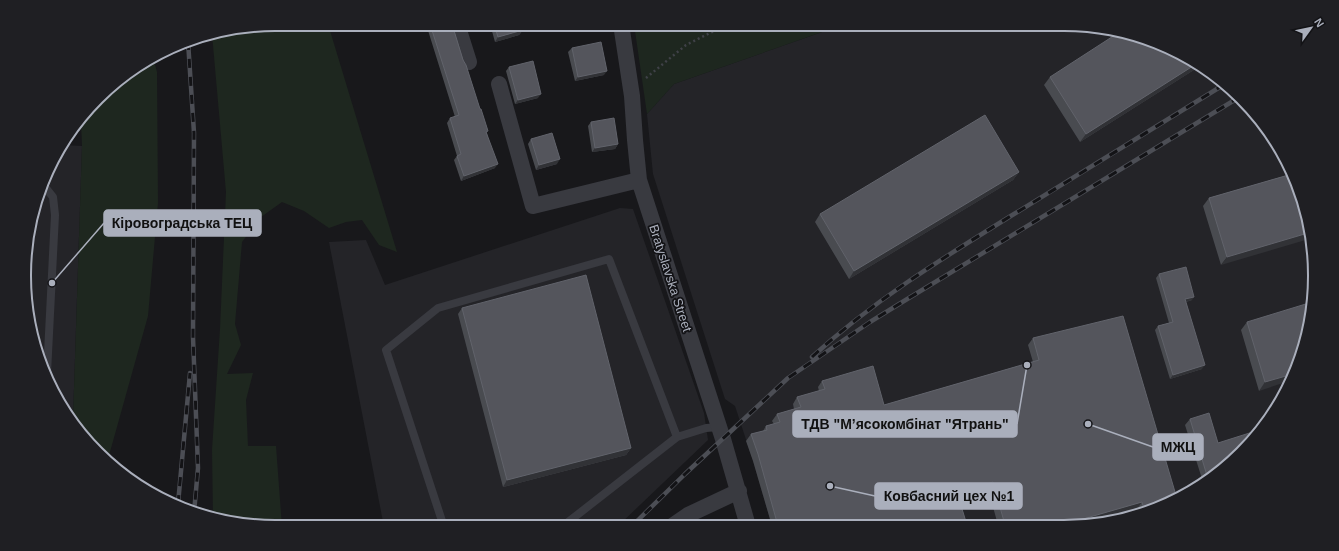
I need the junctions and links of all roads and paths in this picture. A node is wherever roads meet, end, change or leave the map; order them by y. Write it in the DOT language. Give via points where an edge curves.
graph roads {
  1 [pos="459,31"];
  2 [pos="622,31"];
  3 [pos="714,31"];
  4 [pos="469,62"];
  5 [pos="499,84"];
  6 [pos="632,96"];
  7 [pos="639,180"];
  8 [pos="47,190"];
  9 [pos="48,363"];
  10 [pos="719,427"];
  11 [pos="677,437"];
  12 [pos="739,491"];
  13 [pos="442,520"];
  14 [pos="572,520"];
  15 [pos="690,520"];
  16 [pos="746,520"];
  1 -- 4 [label="street"];
  2 -- 6 [label="street, Bratyslavska Street"];
  3 -- 6 [label="path" via="686,45 644,81"];
  5 -- 7 [label="street" via="533,206"];
  6 -- 7 [label="street, Bratyslavska Street"];
  7 -- 10 [label="street, Bratyslavska Street"];
  8 -- 9 [label="lane" via="53,197 55,215"];
  10 -- 11 [label="lane" via="706,428"];
  10 -- 12 [label="street, Bratyslavska Street"];
  11 -- 13 [label="lane" via="609,259 438,308 386,350"];
  11 -- 14 [label="lane"];
  12 -- 15 [label="street"];
  12 -- 16 [label="street, Bratyslavska Street"];
}
